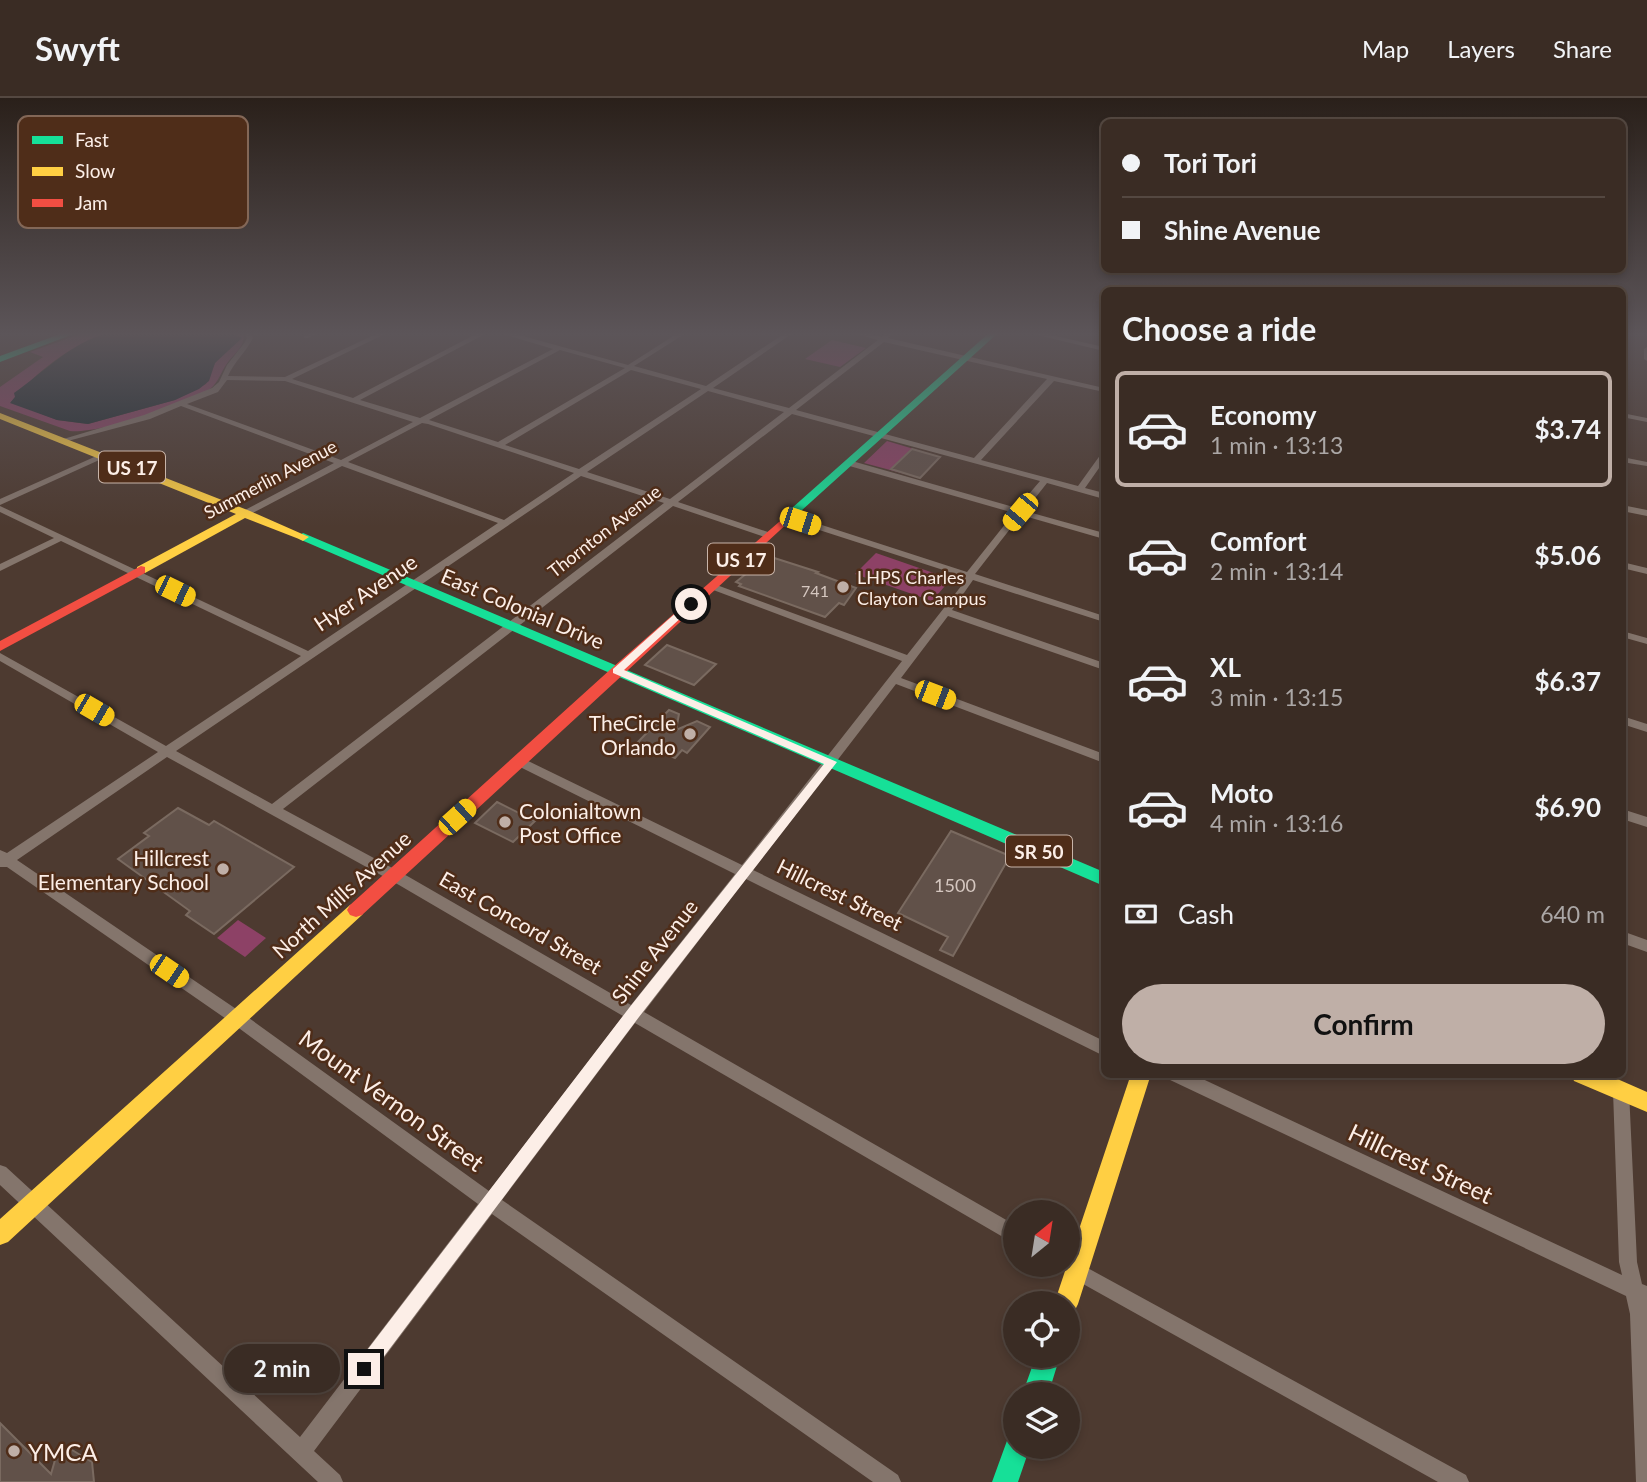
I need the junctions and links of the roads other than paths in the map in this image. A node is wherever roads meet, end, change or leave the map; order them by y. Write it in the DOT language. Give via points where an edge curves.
graph roads {
  1 [pos="199,398"];
  2 [pos="343,398"];
  3 [pos="360,398"];
  4 [pos="466,398"];
  5 [pos="580,398"];
  6 [pos="694,398"];
  7 [pos="739,398"];
  8 [pos="808,398"];
  9 [pos="921,398"];
  10 [pos="1034,398"];
  11 [pos="353,401"];
  12 [pos="184,405"];
  13 [pos="790,411"];
  14 [pos="0,416"];
  15 [pos="1626,416"];
  16 [pos="1647,419"];
  17 [pos="422,421"];
  18 [pos="879,435"];
  19 [pos="64,440"];
  20 [pos="499,445"];
  21 [pos="104,456"];
  22 [pos="1101,460"];
  23 [pos="1626,460"];
  24 [pos="976,461"];
  25 [pos="849,463"];
  26 [pos="340,464"];
  27 [pos="1647,464"];
  28 [pos="582,472"];
  29 [pos="1045,480"];
  30 [pos="1080,489"];
  31 [pos="1101,495"];
  32 [pos="0,502"];
  33 [pos="671,502"];
  34 [pos="0,509"];
  35 [pos="1626,509"];
  36 [pos="1020,512"];
  37 [pos="247,513"];
  38 [pos="1647,513"];
  39 [pos="788,517"];
  40 [pos="505,523"];
  41 [pos="768,535"];
  42 [pos="1101,535"];
  43 [pos="61,538"];
  44 [pos="1626,566"];
  45 [pos="0,568"];
  46 [pos="1647,571"];
  47 [pos="137,572"];
  48 [pos="970,577"];
  49 [pos="414,584"];
  50 [pos="711,586"];
  51 [pos="947,612"];
  52 [pos="1101,618"];
  53 [pos="510,625"];
  54 [pos="1626,635"];
  55 [pos="1647,640"];
  56 [pos="0,647"];
  57 [pos="308,655"];
  58 [pos="0,656"];
  59 [pos="909,660"];
  60 [pos="1101,666"];
  61 [pos="617,671"];
  62 [pos="894,679"];
  63 [pos="1626,721"];
  64 [pos="1647,728"];
  65 [pos="167,752"];
  66 [pos="1101,758"];
  67 [pos="518,761"];
  68 [pos="831,762"];
  69 [pos="273,810"];
  70 [pos="1626,815"];
  71 [pos="1647,822"];
  72 [pos="2,860"];
  73 [pos="744,873"];
  74 [pos="393,875"];
  75 [pos="1101,877"];
  76 [pos="1626,938"];
  77 [pos="1647,946"];
  78 [pos="634,1013"];
  79 [pos="237,1018"];
  80 [pos="1101,1048"];
  81 [pos="1140,1078"];
  82 [pos="1183,1078"];
  83 [pos="1590,1078"];
  84 [pos="1621,1091"];
  85 [pos="1647,1102"];
  86 [pos="0,1174"];
  87 [pos="490,1202"];
  88 [pos="33,1203"];
  89 [pos="1003,1228"];
  90 [pos="0,1234"];
  91 [pos="1080,1243"];
  92 [pos="1080,1273"];
  93 [pos="1640,1293"];
  94 [pos="301,1452"];
  95 [pos="1013,1459"];
  96 [pos="332,1482"];
  97 [pos="891,1482"];
  98 [pos="1005,1482"];
  99 [pos="1459,1482"];
  100 [pos="1646,1482"];
  1 -- 12 [label="street"];
  2 -- 11 [label="street"];
  3 -- 11 [label="street"];
  4 -- 17 [label="street, Summerlin Avenue"];
  5 -- 20 [label="street"];
  6 -- 28 [label="street, Hyer Avenue"];
  7 -- 13 [label="street"];
  8 -- 13 [label="street, Thornton Avenue"];
  9 -- 18 [label="main road, North Mills Avenue / US 17"];
  10 -- 24 [label="street"];
  11 -- 17 [label="street"];
  12 -- 19 [label="street"];
  12 -- 26 [label="street"];
  13 -- 18 [label="street"];
  13 -- 33 [label="street, Thornton Avenue"];
  14 -- 19 [label="main road, East Colonial Drive / US 17"];
  15 -- 16 [label="street"];
  17 -- 20 [label="street"];
  17 -- 26 [label="street, Summerlin Avenue"];
  18 -- 24 [label="street"];
  18 -- 25 [label="main road, North Mills Avenue / US 17"];
  19 -- 21 [label="main road, East Colonial Drive / US 17"];
  20 -- 28 [label="street"];
  21 -- 32 [label="street"];
  21 -- 37 [label="main road, East Colonial Drive / US 17"];
  22 -- 30 [label="street"];
  23 -- 27 [label="street"];
  24 -- 29 [label="street"];
  25 -- 36 [label="street"];
  25 -- 39 [label="main road, North Mills Avenue / US 17"];
  26 -- 37 [label="street, Summerlin Avenue"];
  26 -- 40 [label="street"];
  28 -- 33 [label="street"];
  28 -- 40 [label="street, Hyer Avenue"];
  29 -- 30 [label="street"];
  29 -- 36 [label="street, Shine Avenue"];
  30 -- 31 [label="street"];
  33 -- 41 [label="street"];
  33 -- 53 [label="street, Thornton Avenue"];
  34 -- 43 [label="street"];
  35 -- 38 [label="street"];
  36 -- 42 [label="street"];
  36 -- 48 [label="street, Shine Avenue"];
  37 -- 47 [label="main road, Summerlin Avenue"];
  37 -- 49 [label="main road, East Colonial Drive / US 17"];
  39 -- 41 [label="main road, North Mills Avenue / US 17"];
  39 -- 48 [label="street"];
  40 -- 49 [label="street, Hyer Avenue"];
  41 -- 50 [label="main road, North Mills Avenue / US 17"];
  43 -- 45 [label="street"];
  43 -- 47 [label="street"];
  44 -- 46 [label="street"];
  47 -- 56 [label="main road, Summerlin Avenue"];
  47 -- 57 [label="street"];
  48 -- 51 [label="street, Shine Avenue"];
  48 -- 52 [label="street"];
  49 -- 53 [label="main road, East Colonial Drive / US 17"];
  49 -- 57 [label="street, Hyer Avenue"];
  50 -- 59 [label="street"];
  50 -- 61 [label="main road, North Mills Avenue / US 17"];
  51 -- 59 [label="street, Shine Avenue"];
  51 -- 60 [label="street"];
  53 -- 61 [label="main road, East Colonial Drive / US 17"];
  53 -- 69 [label="street, Thornton Avenue"];
  54 -- 55 [label="street"];
  57 -- 65 [label="street, Hyer Avenue"];
  58 -- 65 [label="street, East Concord Street"];
  59 -- 62 [label="street, Shine Avenue"];
  61 -- 67 [label="main road, North Mills Avenue"];
  61 -- 68 [label="main road, East Colonial Drive / SR 50"];
  62 -- 66 [label="street"];
  62 -- 68 [label="street, Shine Avenue"];
  63 -- 64 [label="street"];
  65 -- 69 [label="street, East Concord Street"];
  65 -- 72 [label="street, Hyer Avenue"];
  67 -- 73 [label="street, Hillcrest Street"];
  67 -- 74 [label="main road, North Mills Avenue"];
  68 -- 73 [label="street, Shine Avenue"];
  68 -- 75 [label="main road, East Colonial Drive / SR 50"];
  69 -- 74 [label="street, East Concord Street"];
  70 -- 71 [label="street"];
  72 -- 79 [label="street, Mount Vernon Street"];
  73 -- 78 [label="street, Shine Avenue"];
  73 -- 80 [label="street, Hillcrest Street"];
  74 -- 78 [label="street, East Concord Street"];
  74 -- 79 [label="main road, North Mills Avenue"];
  76 -- 77 [label="street"];
  78 -- 87 [label="street, Shine Avenue"];
  78 -- 89 [label="street, East Concord Street"];
  79 -- 87 [label="street, Mount Vernon Street"];
  79 -- 88 [label="main road, North Mills Avenue"];
  81 -- 91 [label="main road"];
  82 -- 93 [label="street, Hillcrest Street"];
  83 -- 84 [label="main road"];
  84 -- 85 [label="main road"];
  84 -- 93 [label="street" via="1628,1262"];
  86 -- 88 [label="street"];
  87 -- 94 [label="street, Shine Avenue"];
  87 -- 97 [label="street, Mount Vernon Street"];
  88 -- 90 [label="main road, North Mills Avenue"];
  88 -- 94 [label="street"];
  92 -- 99 [label="street"];
  93 -- 100 [label="street"];
  94 -- 96 [label="street"];
  95 -- 98 [label="main road"];
}
